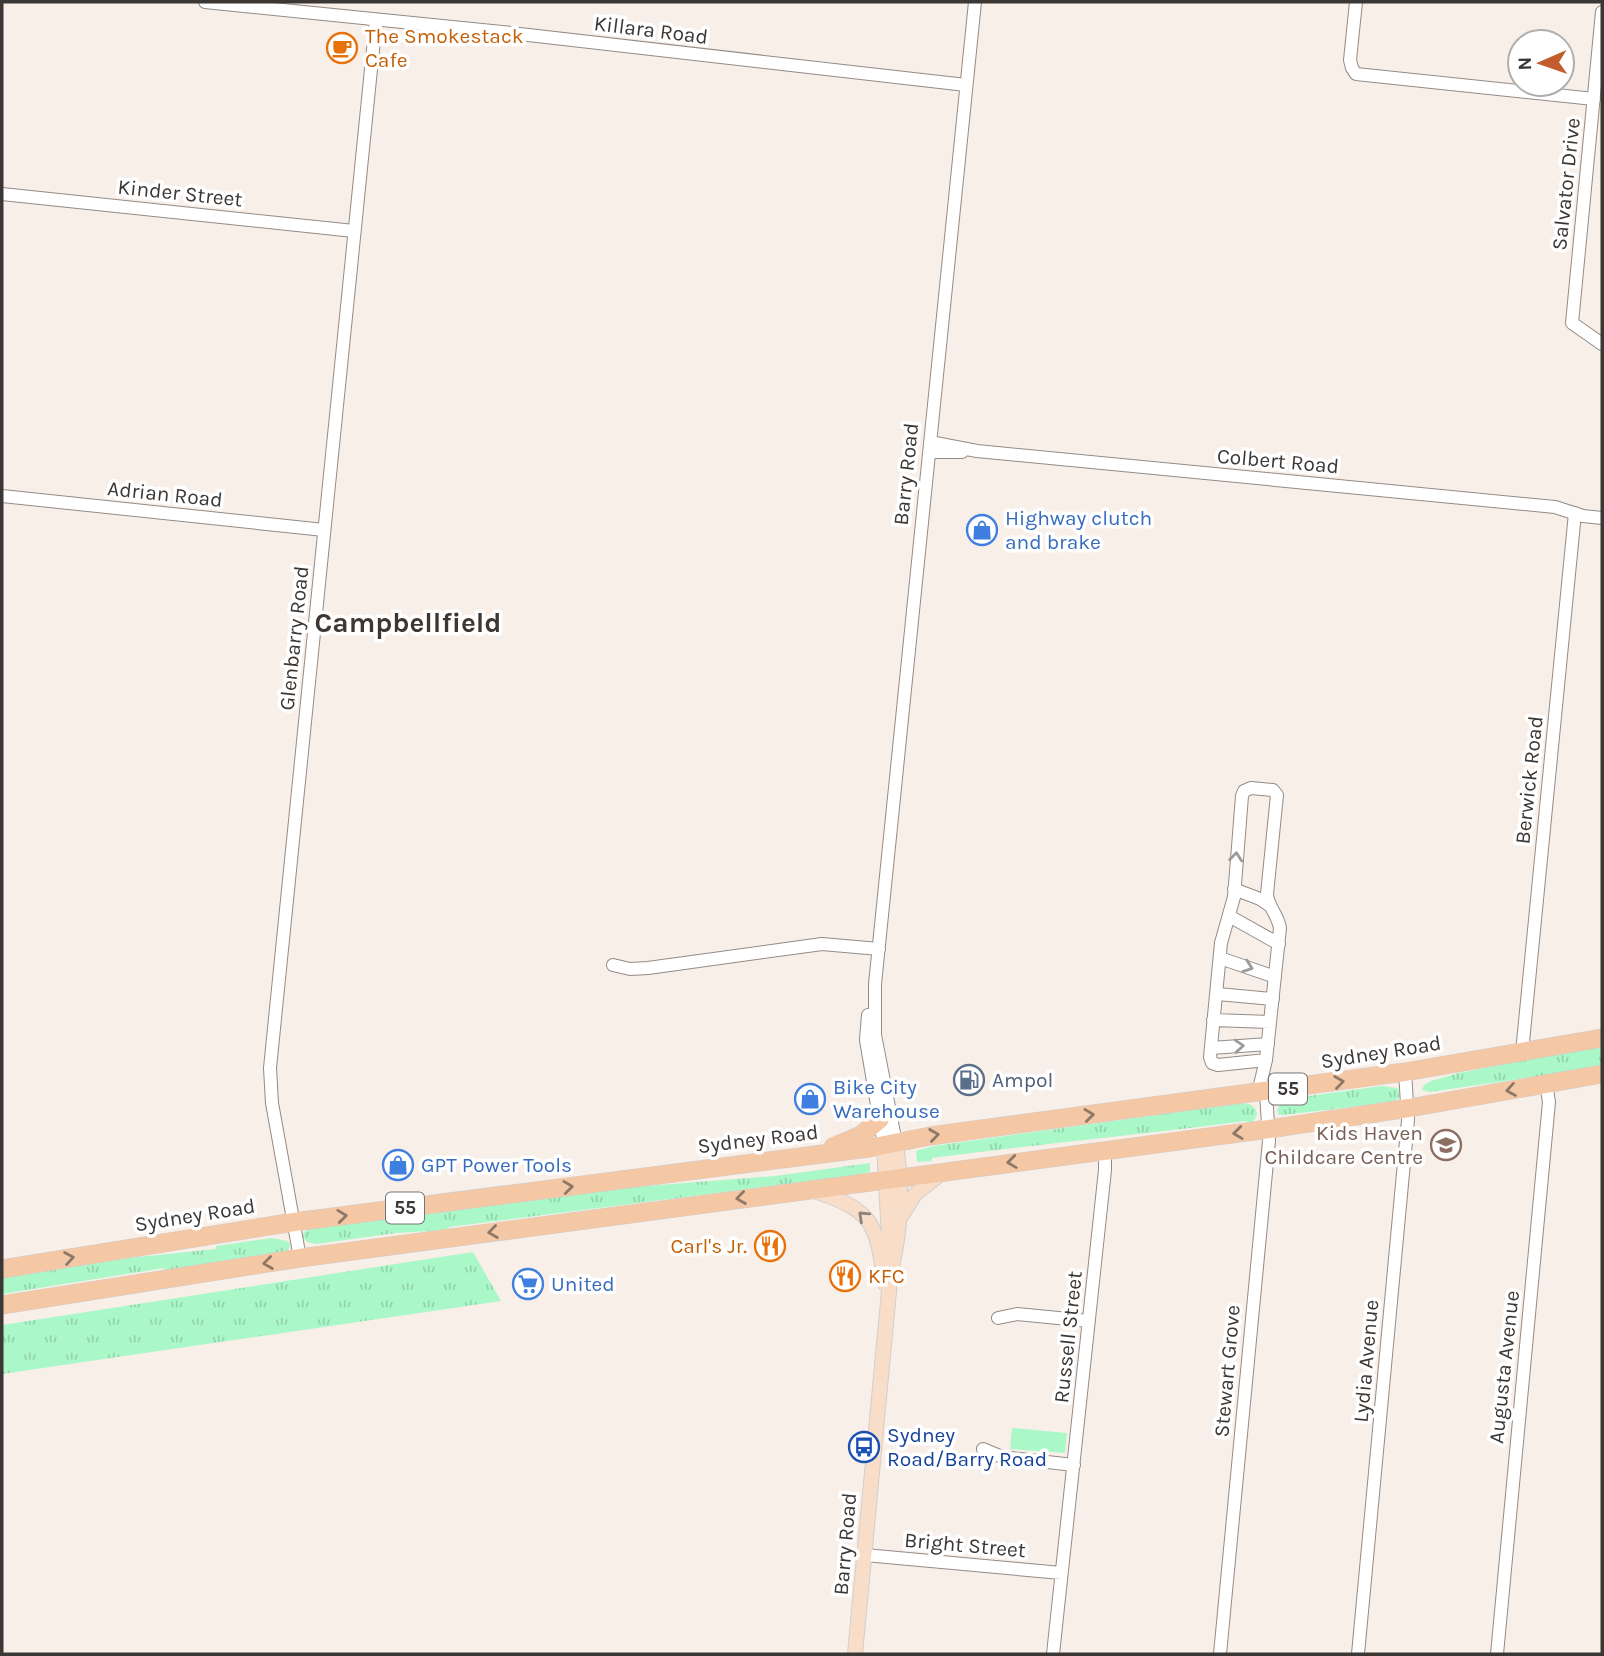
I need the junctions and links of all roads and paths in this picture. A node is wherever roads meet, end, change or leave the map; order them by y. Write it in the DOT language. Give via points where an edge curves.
graph roads {
  1 [pos="205,2"];
  2 [pos="975,2"];
  3 [pos="1356,2"];
  4 [pos="1602,12"];
  5 [pos="376,20"];
  6 [pos="967,85"];
  7 [pos="1594,99"];
  8 [pos="2,194"];
  9 [pos="354,231"];
  10 [pos="1602,344"];
  11 [pos="930,447"];
  12 [pos="2,496"];
  13 [pos="1575,513"];
  14 [pos="1602,518"];
  15 [pos="324,530"];
  16 [pos="1234,889"];
  17 [pos="1269,905"];
  18 [pos="1229,916"];
  19 [pos="1279,944"];
  20 [pos="879,949"];
  21 [pos="1220,958"];
  22 [pos="613,965"];
  23 [pos="1275,977"];
  24 [pos="875,984"];
  25 [pos="1218,994"];
  26 [pos="1273,999"];
  27 [pos="1213,1020"];
  28 [pos="1270,1022"];
  29 [pos="1602,1038"];
  30 [pos="1268,1044"];
  31 [pos="1211,1048"];
  32 [pos="1522,1052"];
  33 [pos="1266,1060"];
  34 [pos="1405,1072"];
  35 [pos="1602,1074"];
  36 [pos="1546,1084"];
  37 [pos="1262,1093"];
  38 [pos="1409,1108"];
  39 [pos="880,1119"];
  40 [pos="1269,1129"];
  41 [pos="890,1144"];
  42 [pos="1105,1150"];
  43 [pos="810,1156"];
  44 [pos="944,1171"];
  45 [pos="893,1178"];
  46 [pos="809,1189"];
  47 [pos="900,1219"];
  48 [pos="294,1222"];
  49 [pos="300,1258"];
  50 [pos="2,1269"];
  51 [pos="891,1270"];
  52 [pos="888,1303"];
  53 [pos="2,1306"];
  54 [pos="998,1318"];
  55 [pos="1089,1321"];
  56 [pos="983,1449"];
  57 [pos="1074,1465"];
  58 [pos="864,1555"];
  59 [pos="1061,1573"];
  60 [pos="855,1654"];
  61 [pos="1053,1654"];
  62 [pos="1220,1654"];
  63 [pos="1358,1654"];
  64 [pos="1497,1654"];
  1 -- 5 [label="street, Killara Road"];
  2 -- 6 [label="street, Barry Road"];
  3 -- 7 [label="street" via="1350,60 1356,74"];
  4 -- 7 [label="street, Salvator Drive"];
  5 -- 6 [label="street, Killara Road"];
  5 -- 9 [label="street, Glenbarry Road"];
  6 -- 11 [label="street, Barry Road"];
  7 -- 10 [label="street, Salvator Drive" via="1572,323"];
  8 -- 9 [label="street, Kinder Street"];
  9 -- 15 [label="street, Glenbarry Road"];
  11 -- 13 [label="street, Colbert Road" via="1555,507"];
  11 -- 20 [label="street, Barry Road"];
  12 -- 15 [label="street, Adrian Road"];
  13 -- 14 [label="street, Colbert Road"];
  13 -- 32 [label="street, Berwick Road"];
  15 -- 48 [label="street, Glenbarry Road" via="270,1074"];
  16 -- 17 [label="street"];
  16 -- 17 [label="street, Stewart Grove, one-way" via="1242,794 1248,789 1273,790 1277,795"];
  16 -- 18 [label="street"];
  17 -- 19 [label="street, Stewart Grove" via="1280,925"];
  18 -- 19 [label="street"];
  18 -- 21 [label="street"];
  19 -- 23 [label="street, Stewart Grove"];
  20 -- 22 [label="street" via="822,944 648,968"];
  20 -- 24 [label="street, Barry Road"];
  21 -- 23 [label="street, one-way"];
  21 -- 25 [label="street"];
  23 -- 26 [label="street, Stewart Grove"];
  24 -- 39 [label="street, Barry Road" via="866,1040"];
  24 -- 41 [label="street, Barry Road" via="875,1035"];
  25 -- 26 [label="street"];
  25 -- 27 [label="street"];
  26 -- 28 [label="street, Stewart Grove"];
  27 -- 28 [label="street"];
  27 -- 31 [label="street"];
  28 -- 30 [label="street, Stewart Grove"];
  29 -- 32 [label="highway, Sydney Road / 55"];
  31 -- 30 [label="street, one-way"];
  30 -- 33 [label="street, Stewart Grove"];
  31 -- 33 [label="street" via="1214,1065"];
  32 -- 34 [label="highway, Sydney Road / 55"];
  33 -- 37 [label="street, Stewart Grove"];
  37 -- 34 [label="highway, Sydney Road / 55, one-way"];
  34 -- 38 [label="street, Lydia Avenue"];
  35 -- 36 [label="highway, 55"];
  36 -- 38 [label="highway, 55, one-way"];
  36 -- 64 [label="street, Augusta Avenue" via="1549,1102"];
  37 -- 40 [label="street, Stewart Grove"];
  41 -- 37 [label="highway, Sydney Road / 55, one-way"];
  38 -- 40 [label="highway, 55"];
  38 -- 63 [label="street, Lydia Avenue"];
  39 -- 41 [label="street, Barry Road"];
  39 -- 43 [label="highway" via="861,1135"];
  40 -- 42 [label="highway, 55, one-way"];
  40 -- 62 [label="street, Stewart Grove"];
  41 -- 43 [label="highway, Sydney Road / 55"];
  41 -- 45 [label="main road, Barry Road"];
  42 -- 44 [label="highway, 55, one-way"];
  42 -- 55 [label="street, Russell Street"];
  48 -- 43 [label="highway, Sydney Road / 55, one-way"];
  44 -- 45 [label="highway, 55"];
  44 -- 47 [label="main road" via="915,1194"];
  45 -- 46 [label="highway, 55"];
  45 -- 47 [label="main road, Barry Road"];
  45 -- 51 [label="main road, Barry Road"];
  46 -- 49 [label="highway, 55, one-way"];
  52 -- 46 [label="main road, one-way" via="871,1222 854,1208"];
  47 -- 51 [label="main road, Barry Road"];
  48 -- 49 [label="street, Glenbarry Road"];
  50 -- 48 [label="highway, Sydney Road / 55, one-way"];
  49 -- 53 [label="highway, 55, one-way"];
  51 -- 52 [label="main road, Barry Road"];
  52 -- 58 [label="main road, Barry Road"];
  54 -- 55 [label="street" via="1017,1314"];
  55 -- 57 [label="street, Russell Street"];
  56 -- 57 [label="street" via="1002,1457"];
  57 -- 59 [label="street, Russell Street"];
  58 -- 59 [label="street, Bright Street"];
  58 -- 60 [label="main road, Barry Road"];
  59 -- 61 [label="street, Russell Street"];
}
